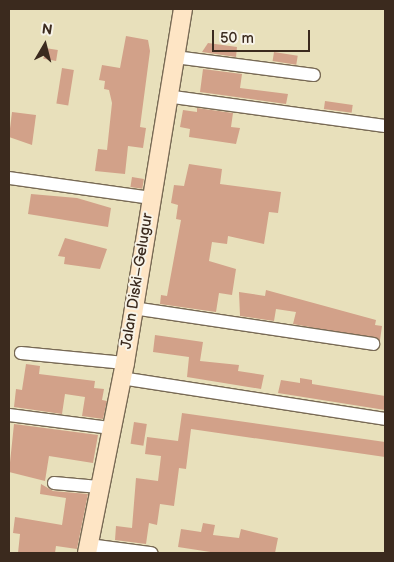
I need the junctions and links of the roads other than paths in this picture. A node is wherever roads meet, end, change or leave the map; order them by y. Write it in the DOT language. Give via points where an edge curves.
graph roads {
  1 [pos="184,9"];
  2 [pos="175,57"];
  3 [pos="314,75"];
  4 [pos="166,96"];
  5 [pos="385,126"];
  6 [pos="9,178"];
  7 [pos="151,198"];
  8 [pos="133,308"];
  9 [pos="373,344"];
  10 [pos="21,353"];
  11 [pos="123,371"];
  12 [pos="9,415"];
  13 [pos="385,419"];
  14 [pos="111,428"];
  15 [pos="54,483"];
  16 [pos="99,487"];
  17 [pos="88,549"];
  18 [pos="150,553"];
  1 -- 2 [label="main road, Jalan Diski–Gelugur"];
  2 -- 3 [label="street"];
  2 -- 4 [label="main road, Jalan Diski–Gelugur"];
  4 -- 5 [label="street"];
  4 -- 7 [label="main road, Jalan Diski–Gelugur"];
  6 -- 7 [label="street"];
  7 -- 8 [label="main road, Jalan Diski–Gelugur"];
  8 -- 9 [label="street"];
  8 -- 11 [label="main road, Jalan Diski–Gelugur"];
  10 -- 11 [label="street"];
  11 -- 13 [label="street"];
  11 -- 14 [label="main road, Jalan Diski–Gelugur"];
  12 -- 14 [label="street"];
  14 -- 16 [label="main road, Jalan Diski–Gelugur"];
  15 -- 16 [label="street"];
  16 -- 17 [label="main road, Jalan Diski–Gelugur"];
  17 -- 18 [label="street"];
}
